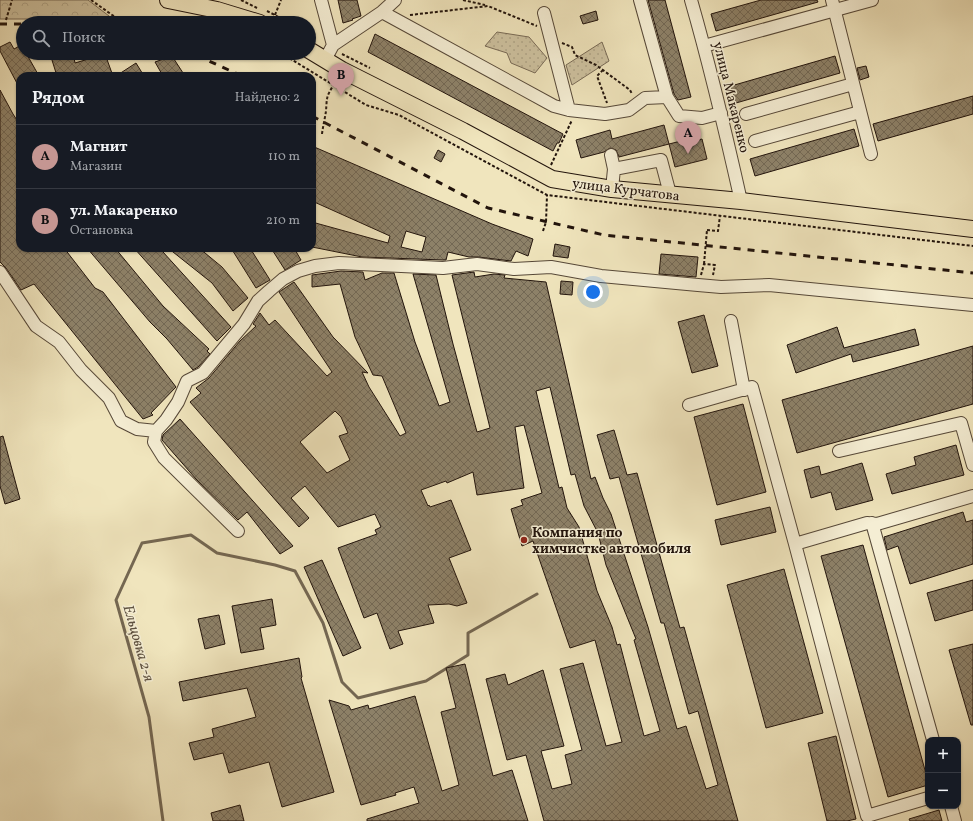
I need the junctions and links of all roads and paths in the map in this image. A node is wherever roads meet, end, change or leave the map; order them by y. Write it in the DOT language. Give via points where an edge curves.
graph roads {
  1 [pos="12,0"];
  2 [pos="91,0"];
  3 [pos="168,0"];
  4 [pos="251,0"];
  5 [pos="281,0"];
  6 [pos="321,0"];
  7 [pos="395,0"];
  8 [pos="462,0"];
  9 [pos="640,0"];
  10 [pos="691,0"];
  11 [pos="872,0"];
  12 [pos="249,5"];
  13 [pos="833,5"];
  14 [pos="488,6"];
  15 [pos="544,13"];
  16 [pos="275,15"];
  17 [pos="387,15"];
  18 [pos="114,16"];
  19 [pos="237,16"];
  20 [pos="6,20"];
  21 [pos="549,33"];
  22 [pos="333,45"];
  23 [pos="704,46"];
  24 [pos="316,54"];
  25 [pos="292,60"];
  26 [pos="325,60"];
  27 [pos="604,70"];
  28 [pos="311,72"];
  29 [pos="316,75"];
  30 [pos="853,84"];
  31 [pos="667,97"];
  32 [pos="638,104"];
  33 [pos="572,111"];
  34 [pos="721,112"];
  35 [pos="860,112"];
  36 [pos="611,113"];
  37 [pos="746,114"];
  38 [pos="322,134"];
  39 [pos="755,141"];
  40 [pos="870,154"];
  41 [pos="611,155"];
  42 [pos="550,165"];
  43 [pos="614,169"];
  44 [pos="612,189"];
  45 [pos="670,194"];
  46 [pos="547,195"];
  47 [pos="741,201"];
  48 [pos="720,216"];
  49 [pos="973,229"];
  50 [pos="543,231"];
  51 [pos="0,272"];
  52 [pos="712,286"];
  53 [pos="973,305"];
  54 [pos="731,321"];
  55 [pos="744,390"];
  56 [pos="689,405"];
  57 [pos="156,431"];
  58 [pos="839,451"];
  59 [pos="973,465"];
  60 [pos="973,496"];
  61 [pos="872,523"];
  62 [pos="238,531"];
  63 [pos="795,544"];
  64 [pos="932,737"];
  65 [pos="925,799"];
  66 [pos="952,809"];
  67 [pos="955,821"];
  1 -- 20 [label="path"];
  2 -- 18 [label="path"];
  3 -- 19 [label="main road"];
  4 -- 12 [label="path"];
  5 -- 16 [label="path"];
  6 -- 22 [label="street"];
  7 -- 17 [label="street"];
  8 -- 14 [label="path"];
  9 -- 31 [label="street"];
  10 -- 23 [label="street, улица Макаренко"];
  11 -- 13 [label="street"];
  13 -- 23 [label="street"];
  13 -- 30 [label="street"];
  14 -- 17 [label="path"];
  14 -- 21 [label="path"];
  15 -- 21 [label="street"];
  17 -- 22 [label="street"];
  17 -- 33 [label="street" via="553,106"];
  21 -- 27 [label="path" via="572,47 575,54"];
  21 -- 33 [label="street"];
  22 -- 26 [label="street"];
  23 -- 34 [label="street, улица Макаренко"];
  24 -- 26 [label="main road, улица Курчатова"];
  25 -- 28 [label="path"];
  26 -- 44 [label="main road, улица Курчатова" via="552,179"];
  27 -- 32 [label="path" via="630,90"];
  27 -- 36 [label="path" via="597,76"];
  29 -- 38 [label="path" via="333,86 325,101"];
  30 -- 35 [label="street"];
  30 -- 37 [label="street"];
  31 -- 32 [label="street" via="645,98"];
  31 -- 34 [label="street" via="679,116 702,118"];
  32 -- 36 [label="street" via="629,110"];
  33 -- 36 [label="street"];
  33 -- 42 [label="path" via="571,123"];
  34 -- 47 [label="street, улица Макаренко"];
  35 -- 39 [label="street"];
  35 -- 40 [label="street"];
  41 -- 43 [label="street"];
  43 -- 44 [label="street"];
  43 -- 45 [label="street" via="661,160"];
  44 -- 45 [label="main road, улица Курчатова"];
  45 -- 47 [label="main road, улица Курчатова"];
  46 -- 50 [label="path"];
  47 -- 49 [label="main road, улица Курчатова"];
  48 -- 52 [label="path, bridge" via="718,231 707,230 704,264 714,265"];
  51 -- 57 [label="street" via="36,326 59,342 81,370 109,398 121,421 137,429"];
  52 -- 53 [label="street" via="769,285"];
  52 -- 57 [label="street" via="601,276 551,267 514,269 477,264 443,268 339,262 315,266 283,279 258,301 244,324 203,373 187,381 178,402"];
  54 -- 55 [label="street"];
  55 -- 56 [label="street"];
  55 -- 63 [label="street" via="752,387"];
  57 -- 62 [label="street" via="154,442 164,458"];
  58 -- 59 [label="street" via="961,423"];
  60 -- 61 [label="street" via="877,524"];
  61 -- 63 [label="street"];
  61 -- 64 [label="street"];
  63 -- 65 [label="street" via="867,816"];
  66 -- 67 [label="street"];
}
